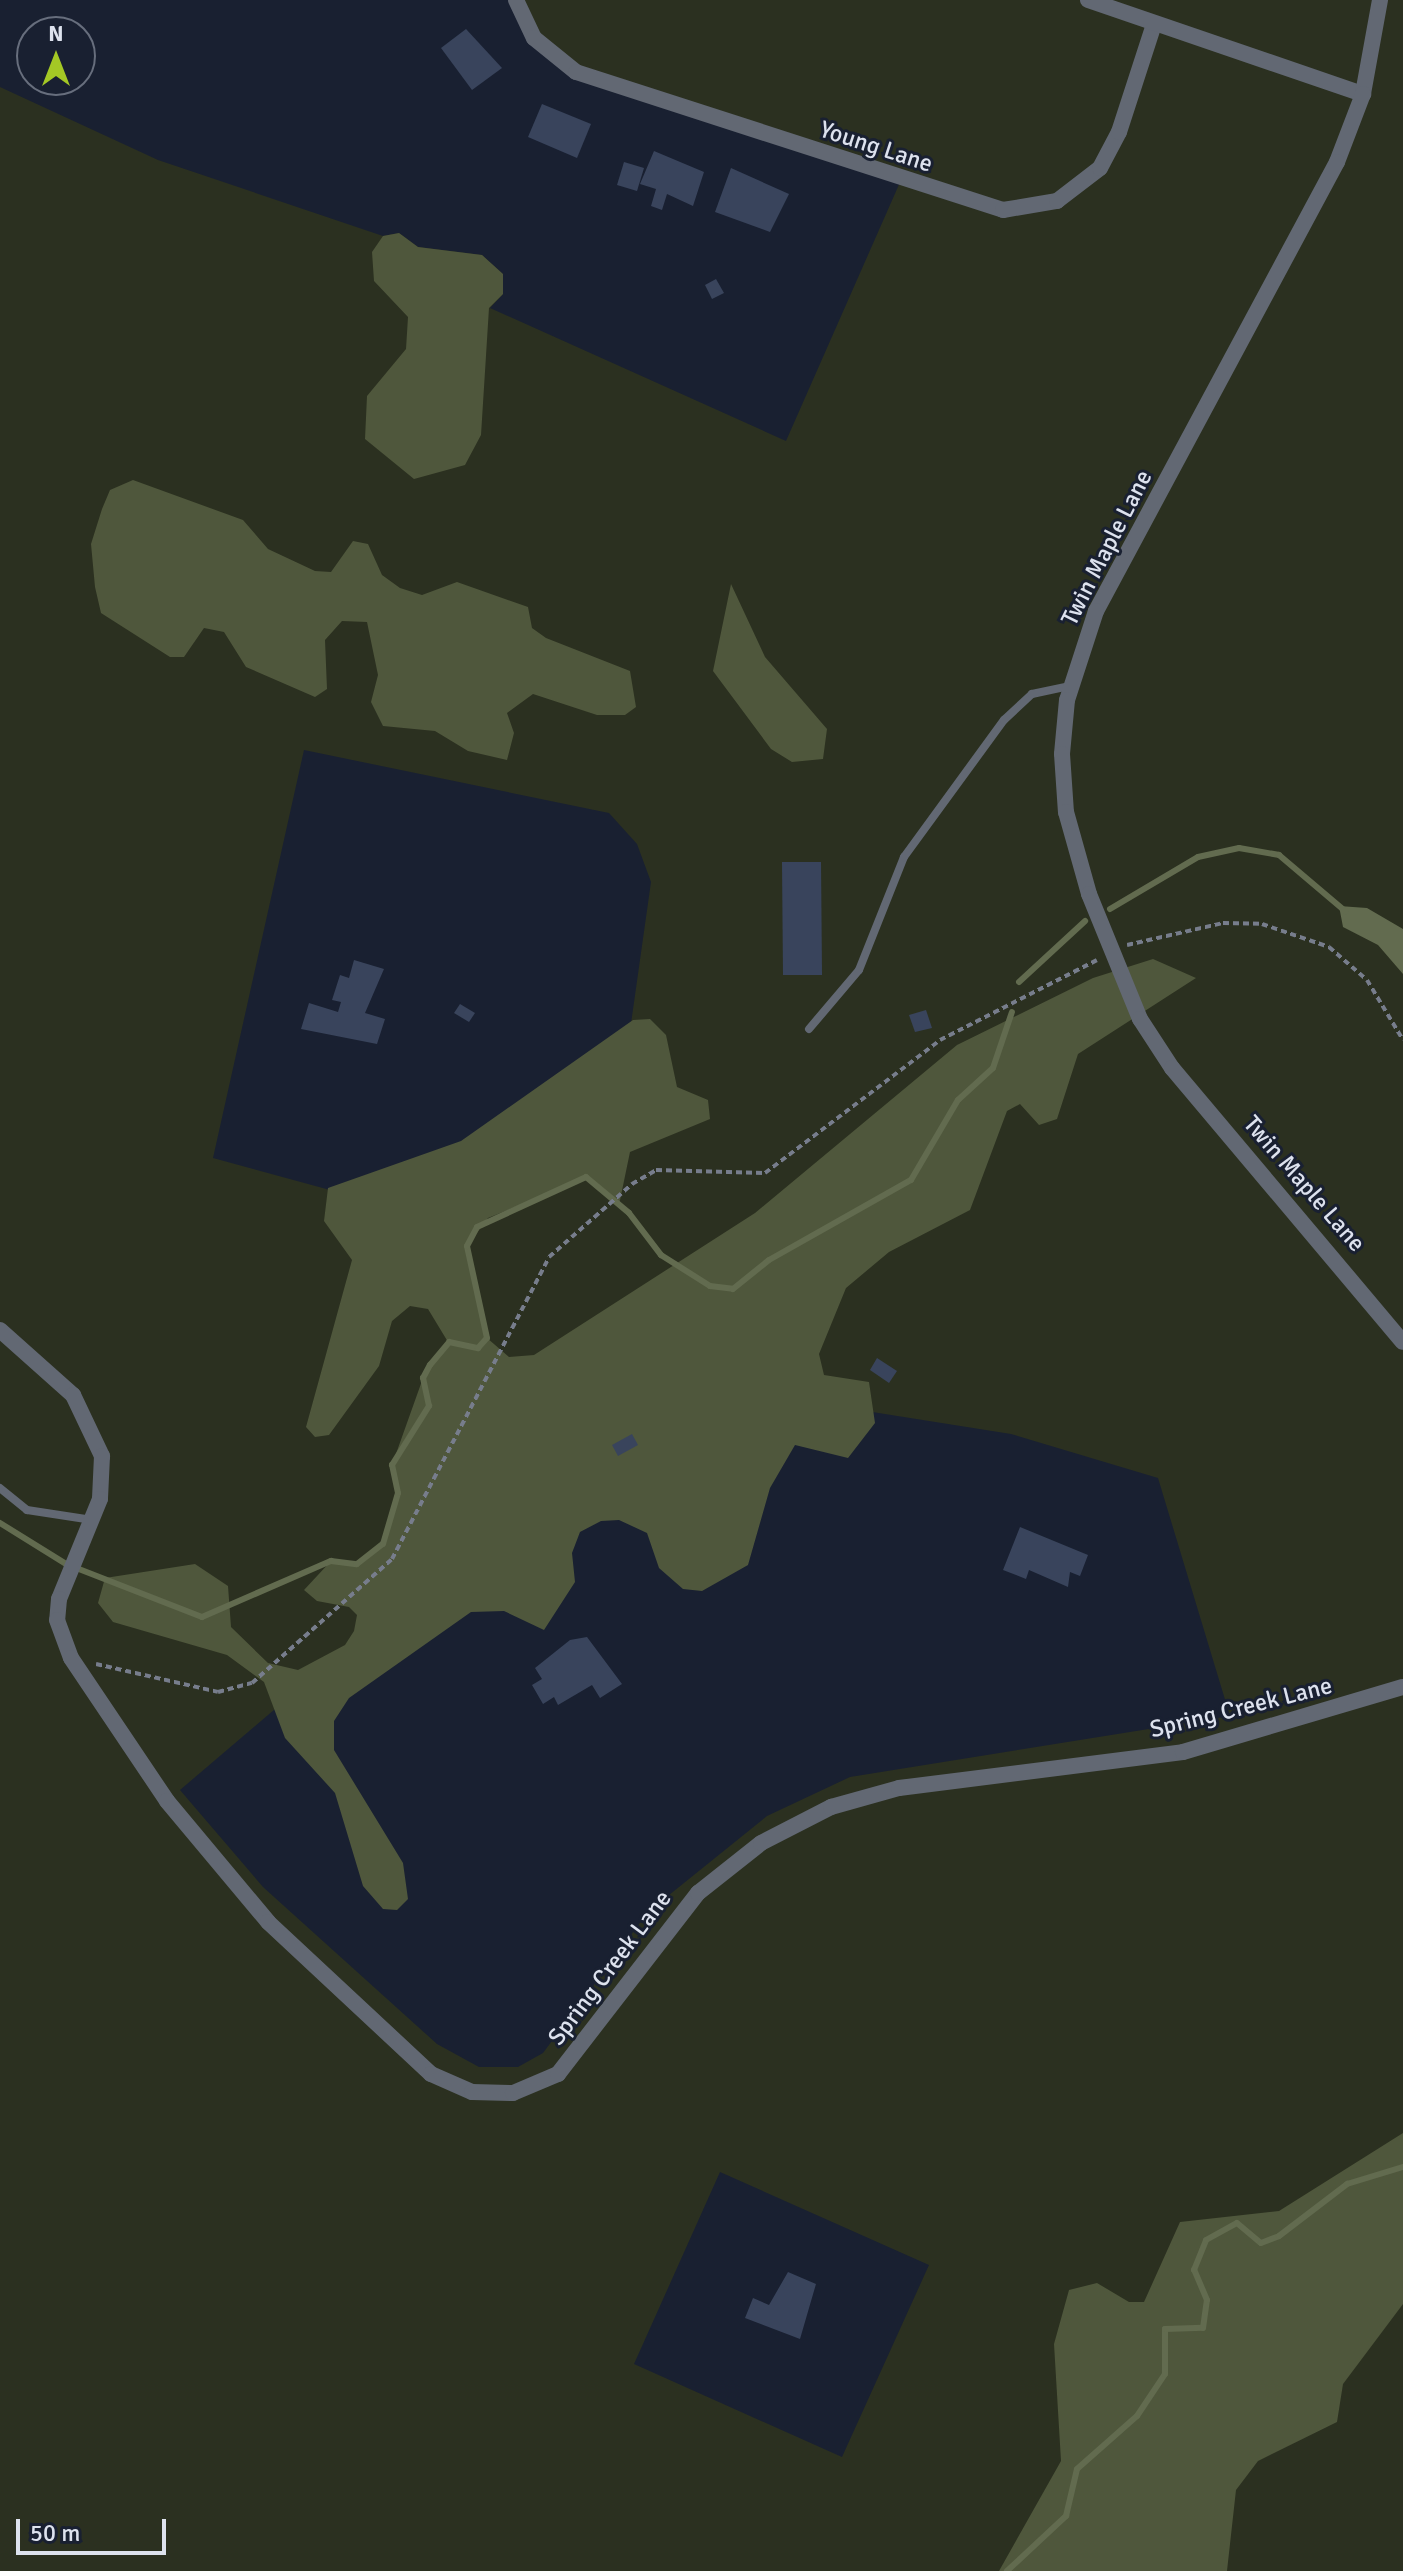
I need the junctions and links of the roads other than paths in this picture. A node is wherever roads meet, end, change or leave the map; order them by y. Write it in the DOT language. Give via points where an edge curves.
graph roads {
  1 [pos="516,0"];
  2 [pos="1088,0"];
  3 [pos="1380,0"];
  4 [pos="1154,24"];
  5 [pos="1363,94"];
  6 [pos="1071,686"];
  7 [pos="809,1029"];
  8 [pos="0,1330"];
  9 [pos="1403,1342"];
  10 [pos="0,1488"];
  11 [pos="93,1520"];
  12 [pos="1400,1690"];
  1 -- 4 [label="street, Young Lane" via="534,38 576,72 1003,210 1057,201 1100,168 1119,132"];
  2 -- 4 [label="street"];
  3 -- 5 [label="street, Twin Maple Lane"];
  4 -- 5 [label="street"];
  5 -- 6 [label="street, Twin Maple Lane" via="1311,217 1096,611"];
  6 -- 7 [label="lane" via="1032,694 1004,720 904,857 859,970"];
  6 -- 9 [label="street, Twin Maple Lane" via="1062,754 1066,812 1109,953 1172,1068"];
  8 -- 11 [label="street, Spring Creek Lane" via="73,1395 95,1430 103,1474"];
  10 -- 11 [label="lane" via="27,1510"];
  11 -- 12 [label="street, Spring Creek Lane" via="59,1599 57,1620 71,1658 167,1801 268,1922 431,2074 494,2095 537,2086 570,2063 698,1893 795,1823 899,1788 1183,1752"];
}
